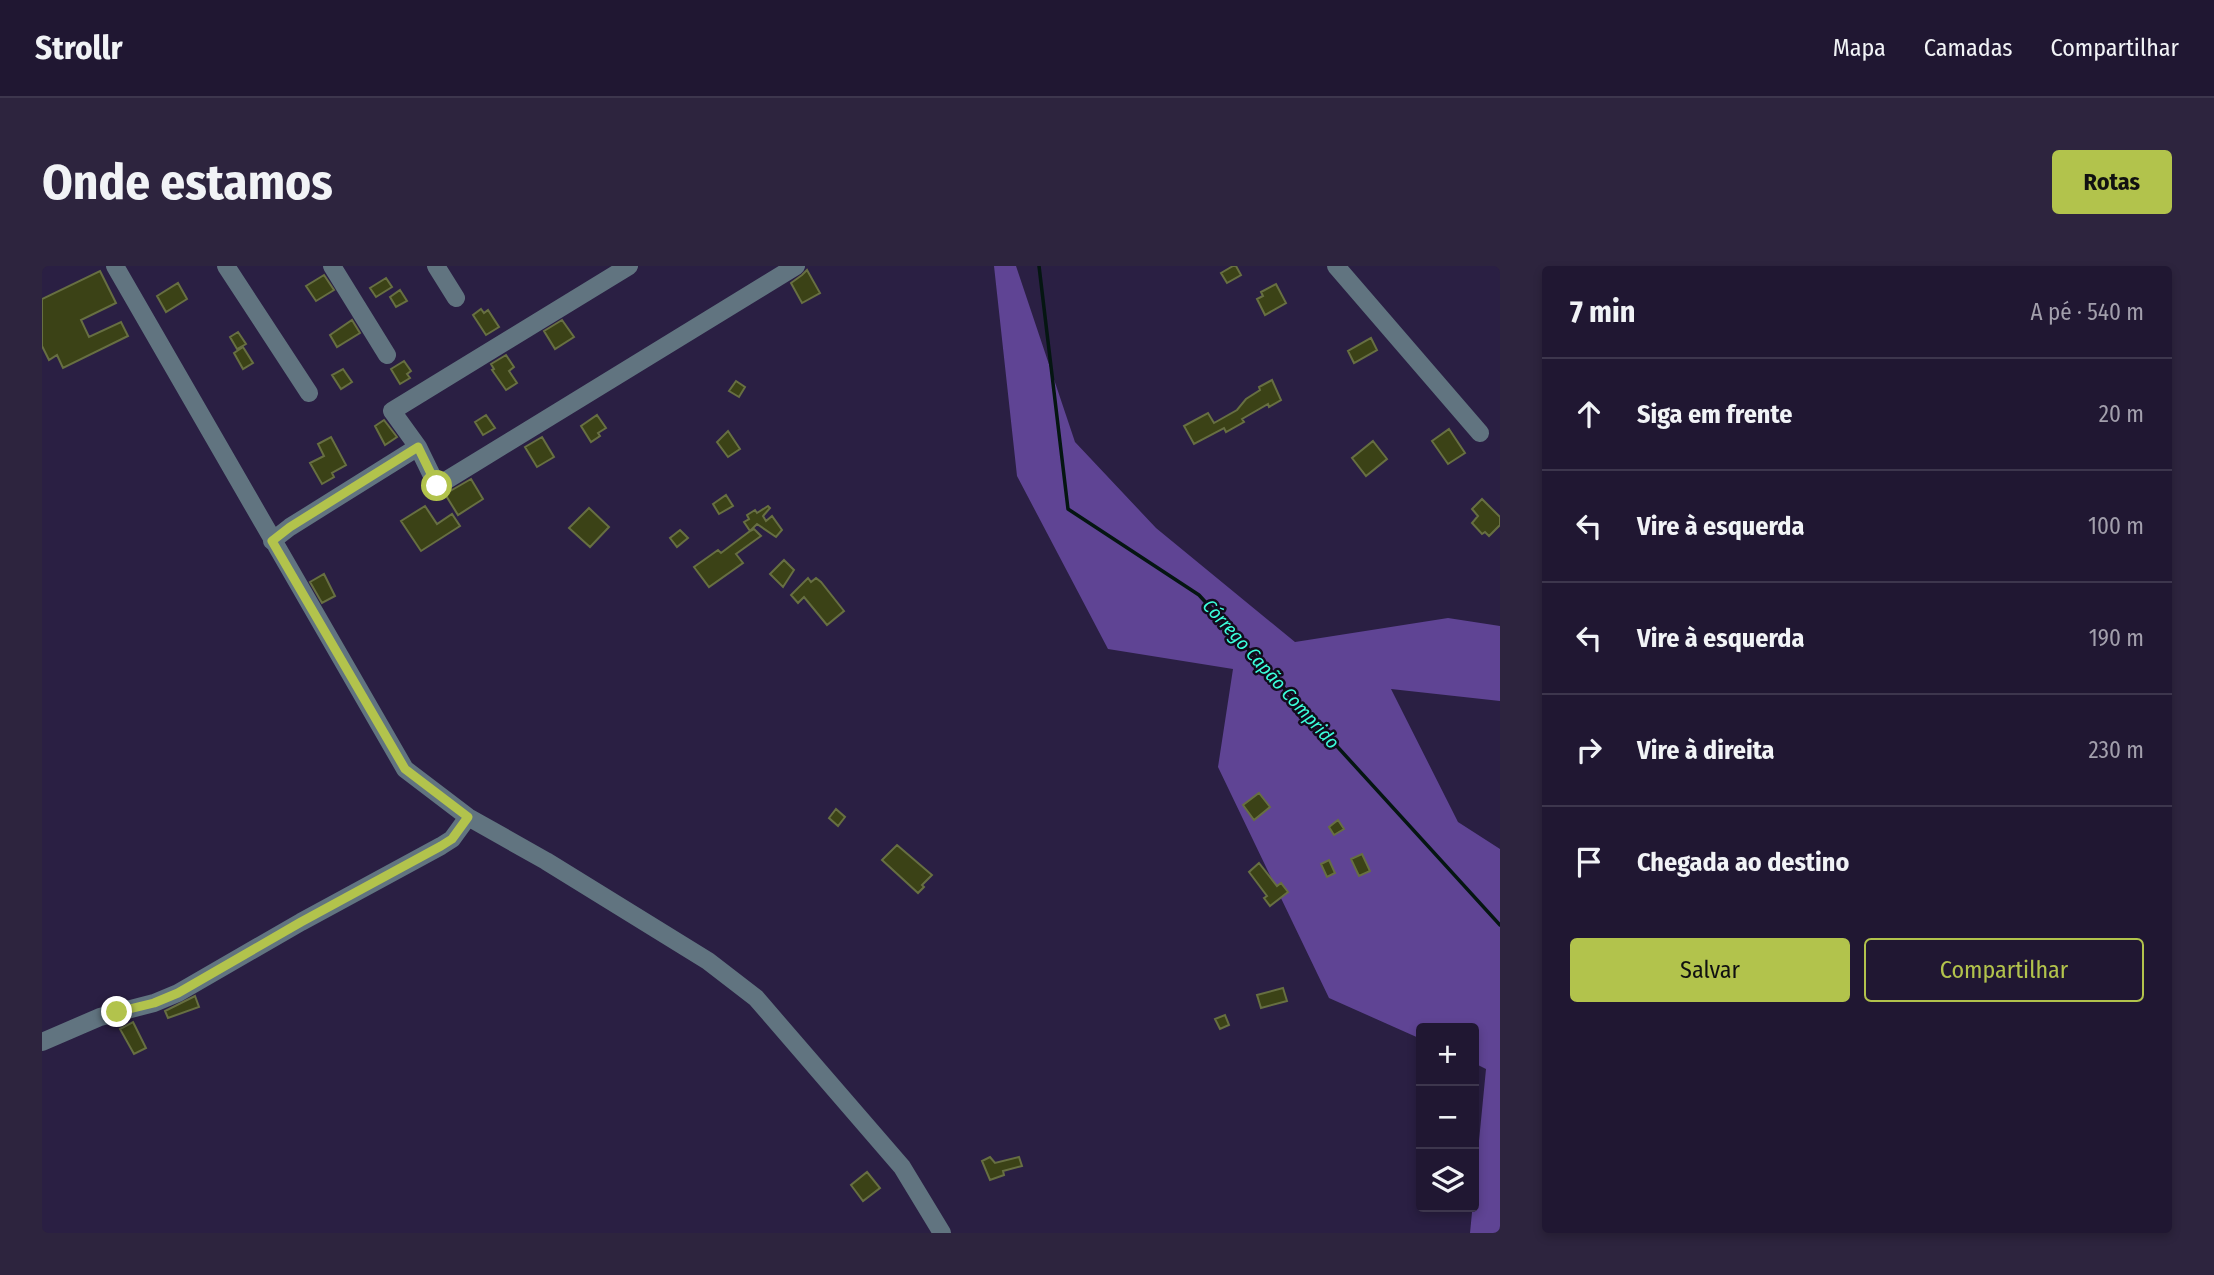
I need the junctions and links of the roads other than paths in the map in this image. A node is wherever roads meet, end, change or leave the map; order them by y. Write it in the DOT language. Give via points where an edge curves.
graph roads {
  1 [pos="114,266"];
  2 [pos="226,266"];
  3 [pos="332,266"];
  4 [pos="436,266"];
  5 [pos="629,266"];
  6 [pos="796,266"];
  7 [pos="1336,266"];
  8 [pos="456,298"];
  9 [pos="387,355"];
  10 [pos="309,393"];
  11 [pos="1480,433"];
  12 [pos="418,447"];
  13 [pos="272,541"];
  14 [pos="468,817"];
  15 [pos="42,1042"];
  16 [pos="942,1233"];
  1 -- 13 [label="street"];
  2 -- 10 [label="street"];
  3 -- 9 [label="street"];
  4 -- 8 [label="street"];
  5 -- 12 [label="street" via="392,411"];
  6 -- 12 [label="street" via="437,486"];
  7 -- 11 [label="street"];
  12 -- 13 [label="street"];
  13 -- 14 [label="street" via="405,769"];
  14 -- 15 [label="street" via="441,846 178,993 100,1017"];
  14 -- 16 [label="street" via="708,961 756,998 902,1167"];
}
